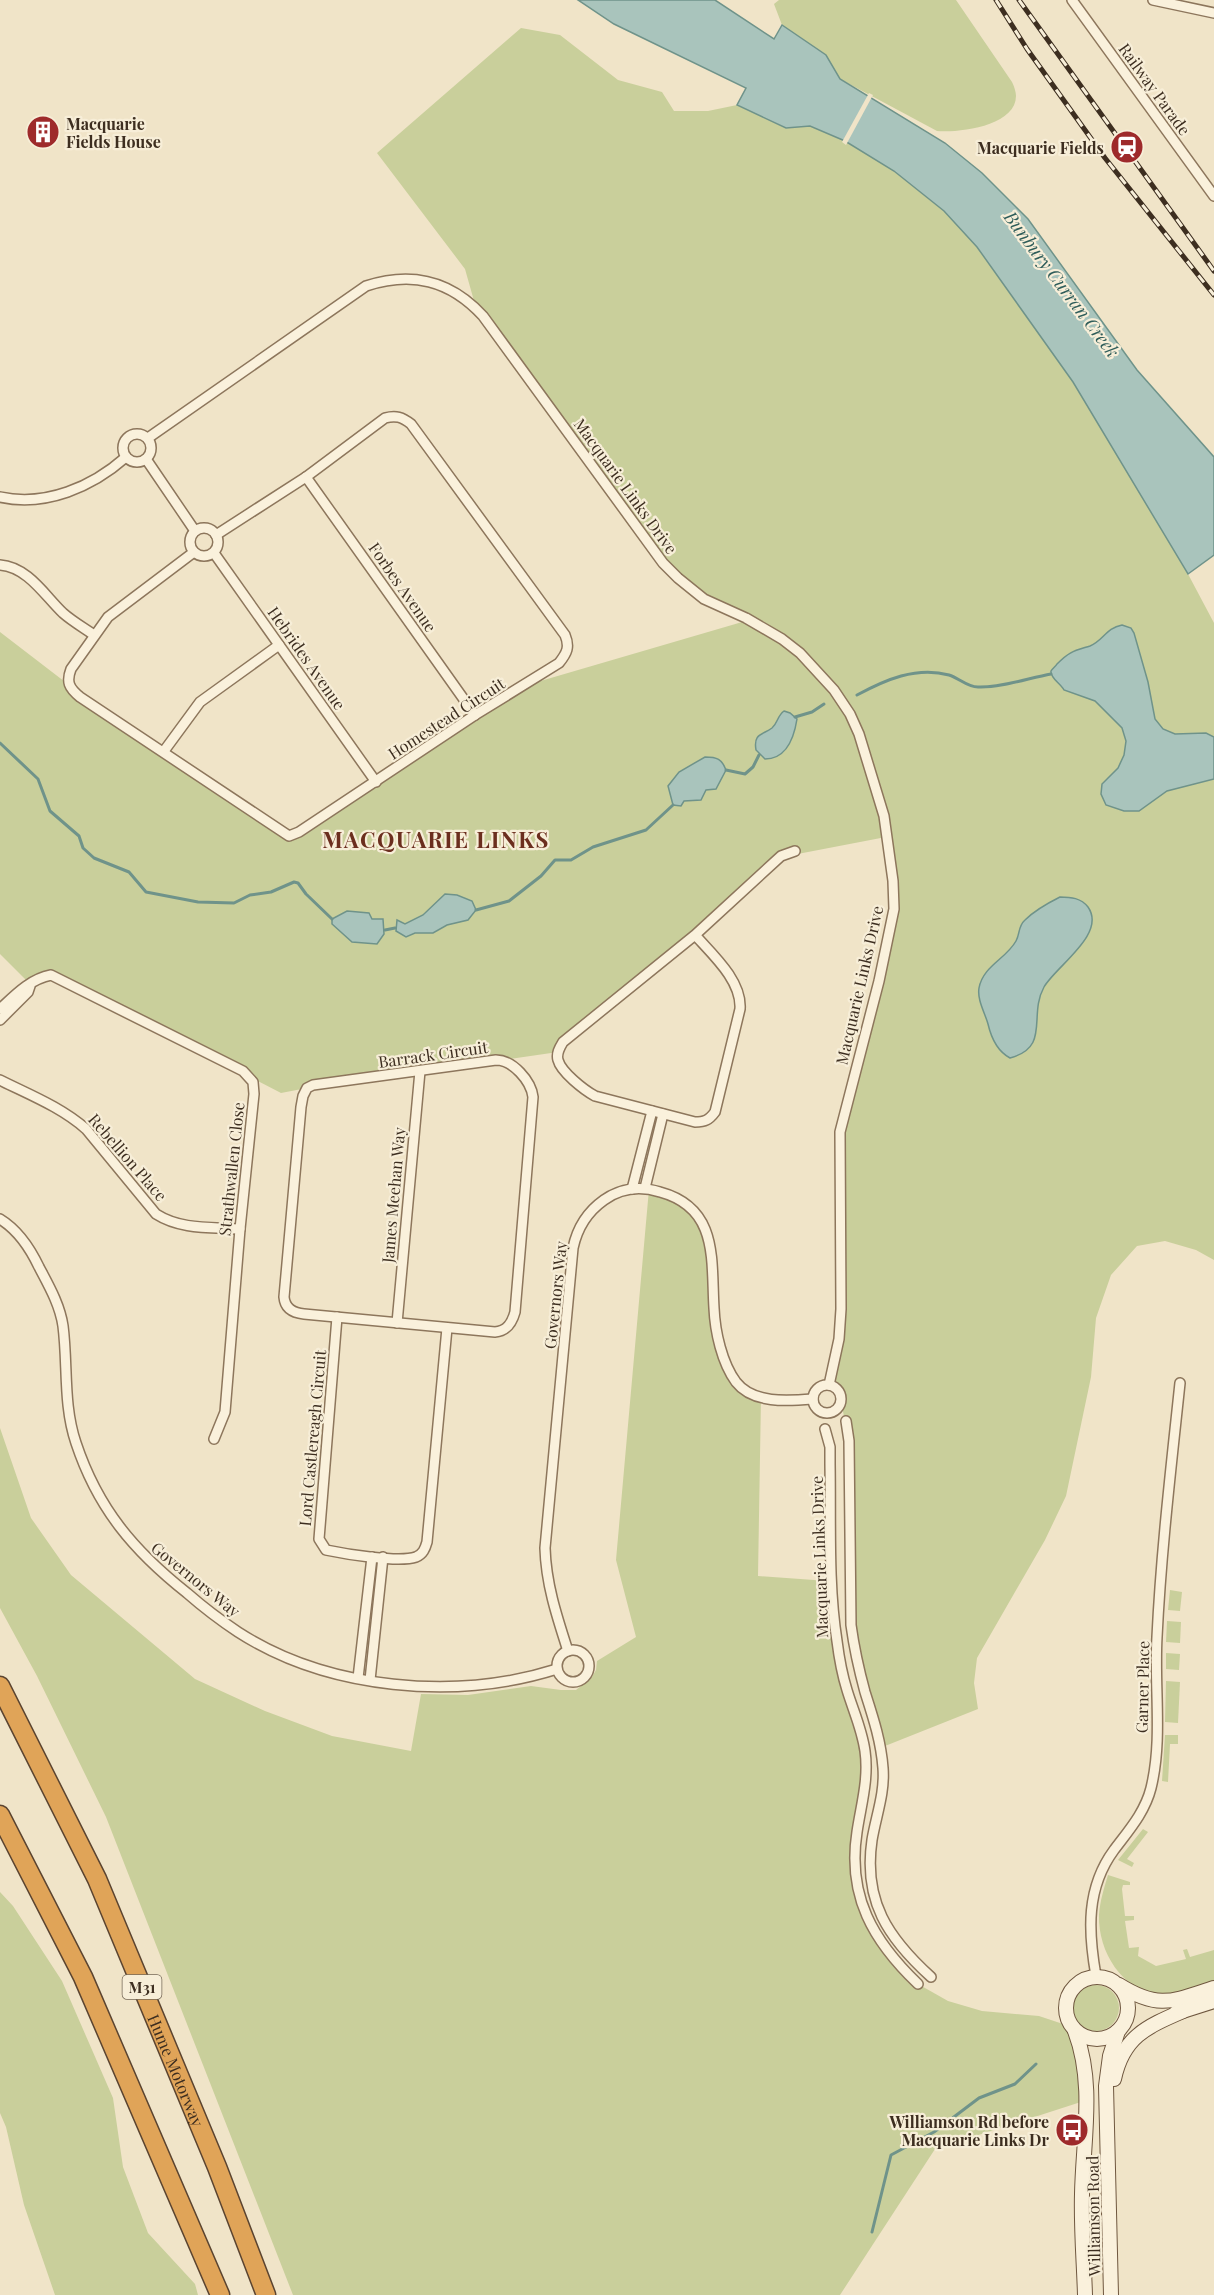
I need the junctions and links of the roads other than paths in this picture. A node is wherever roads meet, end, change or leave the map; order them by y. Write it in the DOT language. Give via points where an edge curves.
graph roads {
  1 [pos="1153,0"];
  2 [pos="1076,1"];
  3 [pos="1214,13"];
  4 [pos="1214,196"];
  5 [pos="148,438"];
  6 [pos="126,457"];
  7 [pos="146,459"];
  8 [pos="306,477"];
  9 [pos="0,497"];
  10 [pos="195,531"];
  11 [pos="216,535"];
  12 [pos="194,552"];
  13 [pos="214,552"];
  14 [pos="0,565"];
  15 [pos="94,635"];
  16 [pos="279,645"];
  17 [pos="475,715"];
  18 [pos="164,751"];
  19 [pos="376,782"];
  20 [pos="795,850"];
  21 [pos="695,935"];
  22 [pos="30,986"];
  23 [pos="0,1009"];
  24 [pos="0,1020"];
  25 [pos="420,1071"];
  26 [pos="0,1080"];
  27 [pos="651,1111"];
  28 [pos="663,1114"];
  29 [pos="645,1188"];
  30 [pos="632,1189"];
  31 [pos="0,1218"];
  32 [pos="240,1229"];
  33 [pos="337,1317"];
  34 [pos="397,1323"];
  35 [pos="447,1328"];
  36 [pos="1180,1383"];
  37 [pos="829,1385"];
  38 [pos="813,1399"];
  39 [pos="846,1421"];
  40 [pos="825,1429"];
  41 [pos="214,1439"];
  42 [pos="372,1557"];
  43 [pos="383,1557"];
  44 [pos="568,1651"];
  45 [pos="557,1670"];
  46 [pos="358,1678"];
  47 [pos="370,1680"];
  48 [pos="0,1686"];
  49 [pos="0,1815"];
  50 [pos="1096,1976"];
  51 [pos="931,1977"];
  52 [pos="918,1984"];
  53 [pos="1118,1984"];
  54 [pos="1214,1988"];
  55 [pos="1214,2001"];
  56 [pos="1183,2011"];
  57 [pos="1120,2029"];
  58 [pos="1076,2031"];
  59 [pos="1109,2146"];
  60 [pos="220,2295"];
  61 [pos="266,2295"];
  62 [pos="1085,2295"];
  63 [pos="1111,2295"];
  1 -- 3 [label="street"];
  2 -- 4 [label="street, Railway Parade"];
  5 -- 6 [label="street" via="140,434 128,437 123,448"];
  5 -- 7 [label="street" via="152,446"];
  5 -- 37 [label="street, Macquarie Links Drive" via="366,286 388,280 426,280 466,299 483,316 670,571 704,598 782,639 834,690 850,714 875,783 891,858 894,909 840,1132 841,1309"];
  6 -- 7 [label="street" via="135,462"];
  6 -- 9 [label="street" via="93,480 51,498 30,501"];
  7 -- 10 [label="street"];
  8 -- 11 [label="street, Homestead Circuit"];
  8 -- 17 [label="street, Forbes Avenue"];
  8 -- 17 [label="street, Homestead Circuit" via="385,418 403,418 565,635 568,644 559,663"];
  10 -- 11 [label="street" via="207,528"];
  10 -- 12 [label="street" via="190,540"];
  11 -- 13 [label="street" via="218,544"];
  12 -- 13 [label="street" via="204,556"];
  12 -- 15 [label="street, Homestead Circuit" via="114,612"];
  13 -- 16 [label="street, Hebrides Avenue"];
  14 -- 15 [label="street" via="31,580 64,614"];
  15 -- 18 [label="street, Homestead Circuit" via="71,669 69,685 80,697"];
  16 -- 18 [label="street" via="200,702"];
  16 -- 19 [label="street, Hebrides Avenue"];
  17 -- 19 [label="street, Homestead Circuit"];
  18 -- 19 [label="street, Homestead Circuit" via="289,836"];
  20 -- 21 [label="street" via="781,856"];
  21 -- 27 [label="street" via="563,1042 559,1050 562,1067 587,1091"];
  21 -- 28 [label="street" via="736,985 740,1009 710,1119 695,1122"];
  22 -- 23 [label="street" via="22,987"];
  22 -- 24 [label="street"];
  22 -- 32 [label="street, Strathwallen Close" via="51,975 249,1076 254,1094"];
  25 -- 33 [label="street, Barrack Circuit" via="313,1085 303,1096 285,1302 296,1313"];
  25 -- 34 [label="street, James Meehan Way"];
  25 -- 35 [label="street, Barrack Circuit" via="504,1060 528,1084 533,1097 513,1319 498,1332"];
  26 -- 32 [label="street, Rebellion Place" via="64,1111 86,1129 164,1219 182,1226"];
  27 -- 28 [label="street"];
  27 -- 30 [label="street"];
  28 -- 29 [label="street"];
  29 -- 30 [label="street, Governors Way"];
  29 -- 38 [label="street, Governors Way" via="683,1202 701,1220 708,1234 717,1333 737,1384 748,1392 778,1401"];
  30 -- 44 [label="street, Governors Way" via="616,1193 592,1210 578,1230 573,1248 545,1548 551,1594"];
  31 -- 46 [label="street, Governors Way" via="19,1234 33,1254 58,1306 63,1327 67,1406 75,1440 102,1503 137,1550 239,1632 301,1662"];
  32 -- 41 [label="street, Strathwallen Close" via="225,1412"];
  33 -- 34 [label="street, Barrack Circuit"];
  33 -- 42 [label="street, Lord Castlereagh Circuit" via="319,1539 326,1550"];
  34 -- 35 [label="street, Barrack Circuit"];
  35 -- 43 [label="street, Lord Castlereagh Circuit" via="427,1542 418,1556"];
  36 -- 50 [label="street, Garner Place" via="1157,1640 1154,1774 1142,1813 1103,1867 1095,1885 1090,1923"];
  37 -- 38 [label="street" via="818,1388"];
  37 -- 38 [label="street" via="841,1397 837,1410 820,1412"];
  39 -- 51 [label="street, Macquarie Links Drive" via="851,1624 883,1768 872,1842 872,1887 894,1939"];
  40 -- 52 [label="street, Macquarie Links Drive" via="830,1447 836,1640 866,1753 854,1860 856,1881 867,1918 878,1937"];
  42 -- 43 [label="street, Lord Castlereagh Circuit"];
  42 -- 46 [label="street"];
  43 -- 47 [label="street"];
  44 -- 45 [label="street" via="560,1657"];
  44 -- 45 [label="street" via="583,1654 588,1662 587,1672 581,1680 571,1682"];
  45 -- 47 [label="street, Governors Way" via="489,1684 435,1688"];
  46 -- 47 [label="street, Governors Way"];
  48 -- 61 [label="highway, Hume Motorway / M31" via="97,1879"];
  49 -- 60 [label="highway" via="83,1977"];
  50 -- 53 [label="main road"];
  50 -- 58 [label="main road" via="1080,1981 1068,1994 1066,2016"];
  53 -- 54 [label="main road" via="1160,2002"];
  53 -- 57 [label="main road" via="1128,2004"];
  55 -- 56 [label="main road"];
  56 -- 57 [label="main road"];
  56 -- 59 [label="main road" via="1139,2033 1123,2052 1112,2091"];
  57 -- 58 [label="main road" via="1096,2039"];
  57 -- 59 [label="main road, Williamson Road" via="1107,2072"];
  58 -- 62 [label="main road, Williamson Road" via="1087,2080 1082,2195"];
  59 -- 63 [label="main road, Williamson Road"];
}
